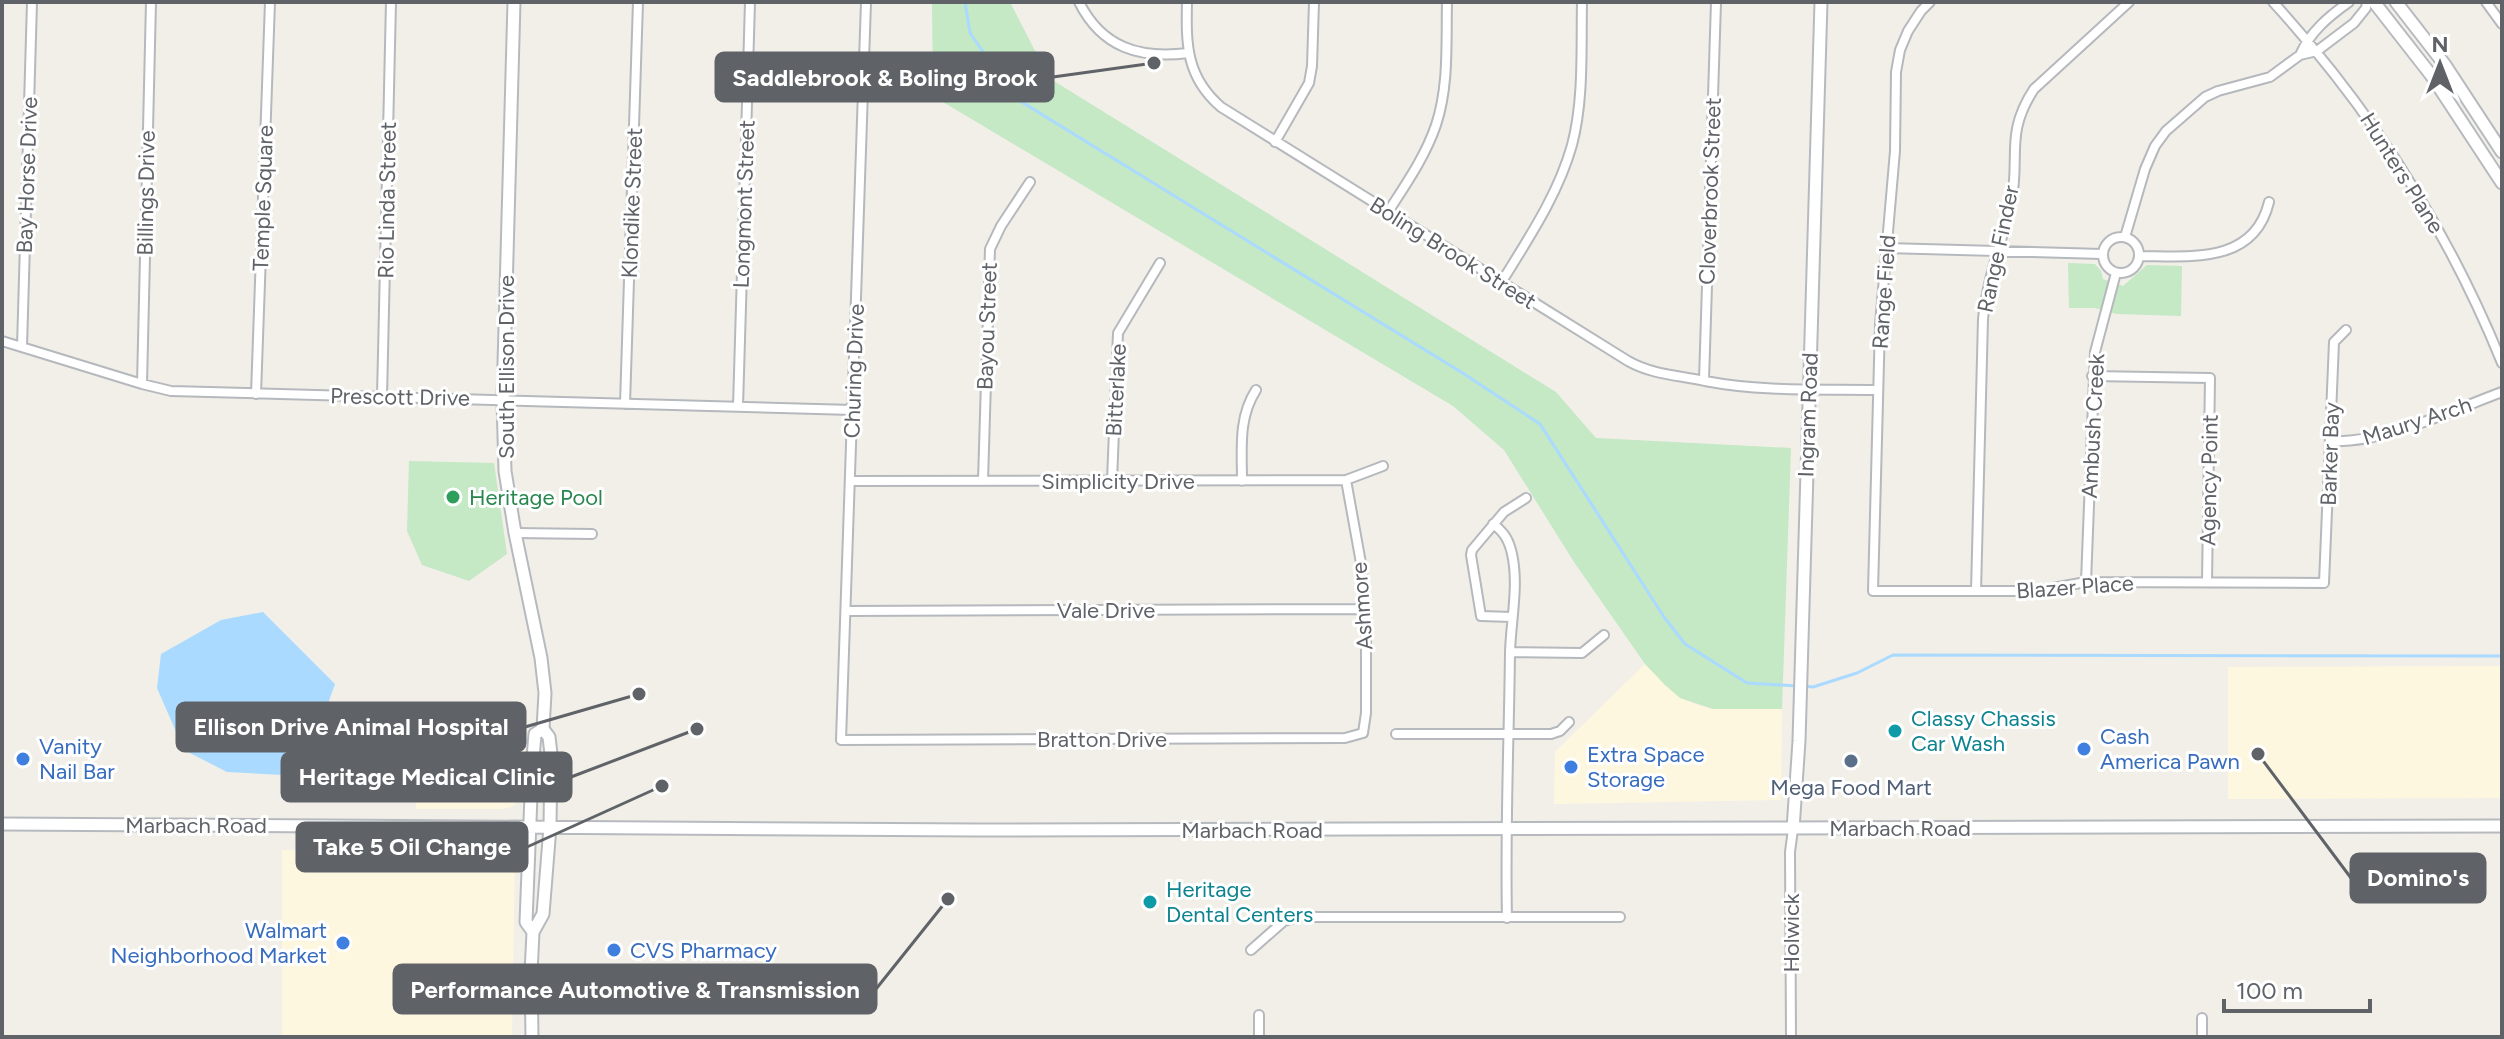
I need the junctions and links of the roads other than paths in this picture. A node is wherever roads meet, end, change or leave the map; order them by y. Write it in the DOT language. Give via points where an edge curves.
graph roads {
  1 [pos="32,2"];
  2 [pos="151,2"];
  3 [pos="270,2"];
  4 [pos="391,2"];
  5 [pos="514,2"];
  6 [pos="638,2"];
  7 [pos="750,2"];
  8 [pos="866,2"];
  9 [pos="1079,2"];
  10 [pos="1187,2"];
  11 [pos="1314,2"];
  12 [pos="1447,2"];
  13 [pos="1582,2"];
  14 [pos="1716,2"];
  15 [pos="1821,2"];
  16 [pos="1930,2"];
  17 [pos="2129,2"];
  18 [pos="2273,2"];
  19 [pos="2349,2"];
  20 [pos="2367,2"];
  21 [pos="2374,2"];
  22 [pos="2396,2"];
  23 [pos="2486,2"];
  24 [pos="2502,24"];
  25 [pos="2307,39"];
  26 [pos="2317,51"];
  27 [pos="1188,53"];
  28 [pos="2300,55"];
  29 [pos="1275,142"];
  30 [pos="2502,152"];
  31 [pos="1030,182"];
  32 [pos="2502,183"];
  33 [pos="2269,202"];
  34 [pos="1388,212"];
  35 [pos="2125,237"];
  36 [pos="1886,248"];
  37 [pos="1997,251"];
  38 [pos="2102,254"];
  39 [pos="2139,256"];
  40 [pos="1160,263"];
  41 [pos="2116,273"];
  42 [pos="1501,283"];
  43 [pos="2346,330"];
  44 [pos="2,341"];
  45 [pos="22,347"];
  46 [pos="2502,363"];
  47 [pos="2092,376"];
  48 [pos="1704,380"];
  49 [pos="142,384"];
  50 [pos="1809,389"];
  51 [pos="1256,390"];
  52 [pos="1878,390"];
  53 [pos="2502,392"];
  54 [pos="256,394"];
  55 [pos="382,397"];
  56 [pos="503,400"];
  57 [pos="625,404"];
  58 [pos="738,407"];
  59 [pos="853,410"];
  60 [pos="2330,441"];
  61 [pos="1383,466"];
  62 [pos="1112,480"];
  63 [pos="1346,480"];
  64 [pos="851,481"];
  65 [pos="983,481"];
  66 [pos="1242,481"];
  67 [pos="1526,498"];
  68 [pos="1493,524"];
  69 [pos="515,533"];
  70 [pos="592,534"];
  71 [pos="2086,582"];
  72 [pos="2207,582"];
  73 [pos="2324,583"];
  74 [pos="1873,591"];
  75 [pos="1976,591"];
  76 [pos="1366,609"];
  77 [pos="847,611"];
  78 [pos="1512,617"];
  79 [pos="1604,635"];
  80 [pos="1510,652"];
  81 [pos="1569,722"];
  82 [pos="543,729"];
  83 [pos="1363,733"];
  84 [pos="1396,734"];
  85 [pos="1510,734"];
  86 [pos="841,740"];
  87 [pos="551,769"];
  88 [pos="532,770"];
  89 [pos="2,824"];
  90 [pos="2502,826"];
  91 [pos="531,827"];
  92 [pos="550,827"];
  93 [pos="1793,829"];
  94 [pos="1505,830"];
  95 [pos="1620,917"];
  96 [pos="1507,918"];
  97 [pos="533,932"];
  98 [pos="1251,950"];
  99 [pos="1259,1015"];
  100 [pos="2202,1018"];
  101 [pos="532,1037"];
  102 [pos="1259,1037"];
  103 [pos="1791,1037"];
  104 [pos="2202,1037"];
  1 -- 45 [label="street, Bay Horse Drive"];
  2 -- 49 [label="street, Billings Drive"];
  3 -- 54 [label="street, Temple Square"];
  4 -- 55 [label="street, Rio Linda Street"];
  5 -- 56 [label="main road, South Ellison Drive"];
  6 -- 57 [label="street, Klondike Street"];
  7 -- 58 [label="street, Longmont Street"];
  8 -- 59 [label="street, Churing Drive"];
  9 -- 27 [label="street" via="1101,32 1127,49 1157,55"];
  10 -- 27 [label="street, Boling Brook Street"];
  11 -- 29 [label="street" via="1309,83"];
  12 -- 34 [label="street" via="1439,113 1419,162"];
  13 -- 42 [label="street" via="1572,144 1547,205"];
  14 -- 48 [label="street, Cloverbrook Street"];
  15 -- 50 [label="main road, Ingram Road"];
  16 -- 36 [label="street, Range Field" via="1908,31 1898,61"];
  17 -- 37 [label="street, Range Finder" via="2023,105 2013,144 2011,200"];
  18 -- 25 [label="street, Hunters Plane"];
  19 -- 25 [label="street"];
  20 -- 26 [label="street" via="2347,30"];
  21 -- 32 [label="main road" via="2431,75"];
  22 -- 30 [label="main road"];
  23 -- 24 [label="street"];
  25 -- 26 [label="street, Hunters Plane"];
  25 -- 28 [label="street"];
  26 -- 28 [label="street"];
  26 -- 46 [label="street, Hunters Plane" via="2396,158 2474,298"];
  27 -- 29 [label="street, Boling Brook Street" via="1215,102"];
  28 -- 35 [label="street" via="2270,77 2205,97 2166,131 2148,162"];
  29 -- 34 [label="street, Boling Brook Street"];
  31 -- 65 [label="street, Bayou Street" via="990,249"];
  33 -- 39 [label="street" via="2251,235 2215,255"];
  34 -- 42 [label="street, Boling Brook Street"];
  35 -- 38 [label="street" via="2107,242"];
  35 -- 39 [label="street" via="2136,244"];
  36 -- 37 [label="street"];
  36 -- 52 [label="street, Range Field"];
  37 -- 38 [label="street"];
  37 -- 75 [label="street, Range Finder" via="1983,319"];
  38 -- 41 [label="street"];
  39 -- 41 [label="street" via="2134,268"];
  40 -- 62 [label="street, Bitterlake" via="1118,333"];
  41 -- 47 [label="street, Ambush Creek"];
  42 -- 48 [label="street, Boling Brook Street" via="1646,370"];
  43 -- 60 [label="street, Barker Bay" via="2334,342"];
  44 -- 45 [label="street, Prescott Drive"];
  45 -- 49 [label="street, Prescott Drive"];
  47 -- 71 [label="street, Ambush Creek"];
  47 -- 72 [label="street, Agency Point" via="2210,378"];
  48 -- 50 [label="street, Boling Brook Street"];
  49 -- 54 [label="street, Prescott Drive" via="171,391"];
  50 -- 52 [label="street, Boling Brook Street"];
  50 -- 93 [label="main road, Ingram Road"];
  51 -- 66 [label="street" via="1243,420"];
  52 -- 74 [label="street, Range Field"];
  53 -- 60 [label="street, Maury Arch" via="2381,436"];
  54 -- 55 [label="street, Prescott Drive"];
  55 -- 56 [label="street, Prescott Drive"];
  56 -- 57 [label="street, Prescott Drive"];
  56 -- 69 [label="main road, South Ellison Drive" via="505,471"];
  57 -- 58 [label="street, Prescott Drive"];
  58 -- 59 [label="street, Prescott Drive"];
  59 -- 64 [label="street, Churing Drive"];
  60 -- 73 [label="street, Barker Bay"];
  61 -- 63 [label="street, Simplicity Drive"];
  62 -- 65 [label="street, Simplicity Drive"];
  62 -- 66 [label="street, Simplicity Drive"];
  63 -- 66 [label="street, Simplicity Drive"];
  63 -- 76 [label="street, Ashmore"];
  64 -- 65 [label="street, Simplicity Drive"];
  64 -- 77 [label="street, Churing Drive"];
  67 -- 68 [label="street"];
  68 -- 78 [label="street" via="1512,553"];
  68 -- 78 [label="street" via="1471,555 1481,616"];
  69 -- 70 [label="street"];
  69 -- 82 [label="main road, South Ellison Drive" via="541,658"];
  71 -- 72 [label="street, Blazer Place"];
  71 -- 75 [label="street, Blazer Place" via="2036,591"];
  72 -- 73 [label="street, Blazer Place"];
  74 -- 75 [label="street, Blazer Place"];
  76 -- 77 [label="street, Vale Drive"];
  76 -- 83 [label="street, Ashmore"];
  77 -- 86 [label="street, Churing Drive"];
  78 -- 80 [label="street"];
  79 -- 80 [label="street" via="1582,653"];
  80 -- 85 [label="street"];
  81 -- 85 [label="street" via="1551,734"];
  82 -- 87 [label="main road, South Ellison Drive" via="549,737"];
  82 -- 88 [label="main road, South Ellison Drive" via="535,734"];
  83 -- 86 [label="street, Bratton Drive" via="1345,738"];
  84 -- 85 [label="street"];
  85 -- 94 [label="street"];
  87 -- 88 [label="main road"];
  87 -- 92 [label="main road, South Ellison Drive"];
  88 -- 91 [label="main road, South Ellison Drive"];
  89 -- 91 [label="main road, Marbach Road"];
  90 -- 93 [label="main road, Marbach Road"];
  91 -- 92 [label="main road, Marbach Road"];
  91 -- 97 [label="main road, South Ellison Drive" via="526,922"];
  92 -- 94 [label="main road, Marbach Road"];
  92 -- 97 [label="main road, South Ellison Drive" via="543,914"];
  93 -- 94 [label="main road, Marbach Road"];
  93 -- 103 [label="street, Holwick"];
  94 -- 96 [label="street"];
  95 -- 96 [label="street"];
  96 -- 98 [label="street" via="1299,917 1284,921"];
  97 -- 101 [label="main road, South Ellison Drive"];
  99 -- 102 [label="street"];
  100 -- 104 [label="street"];
}
